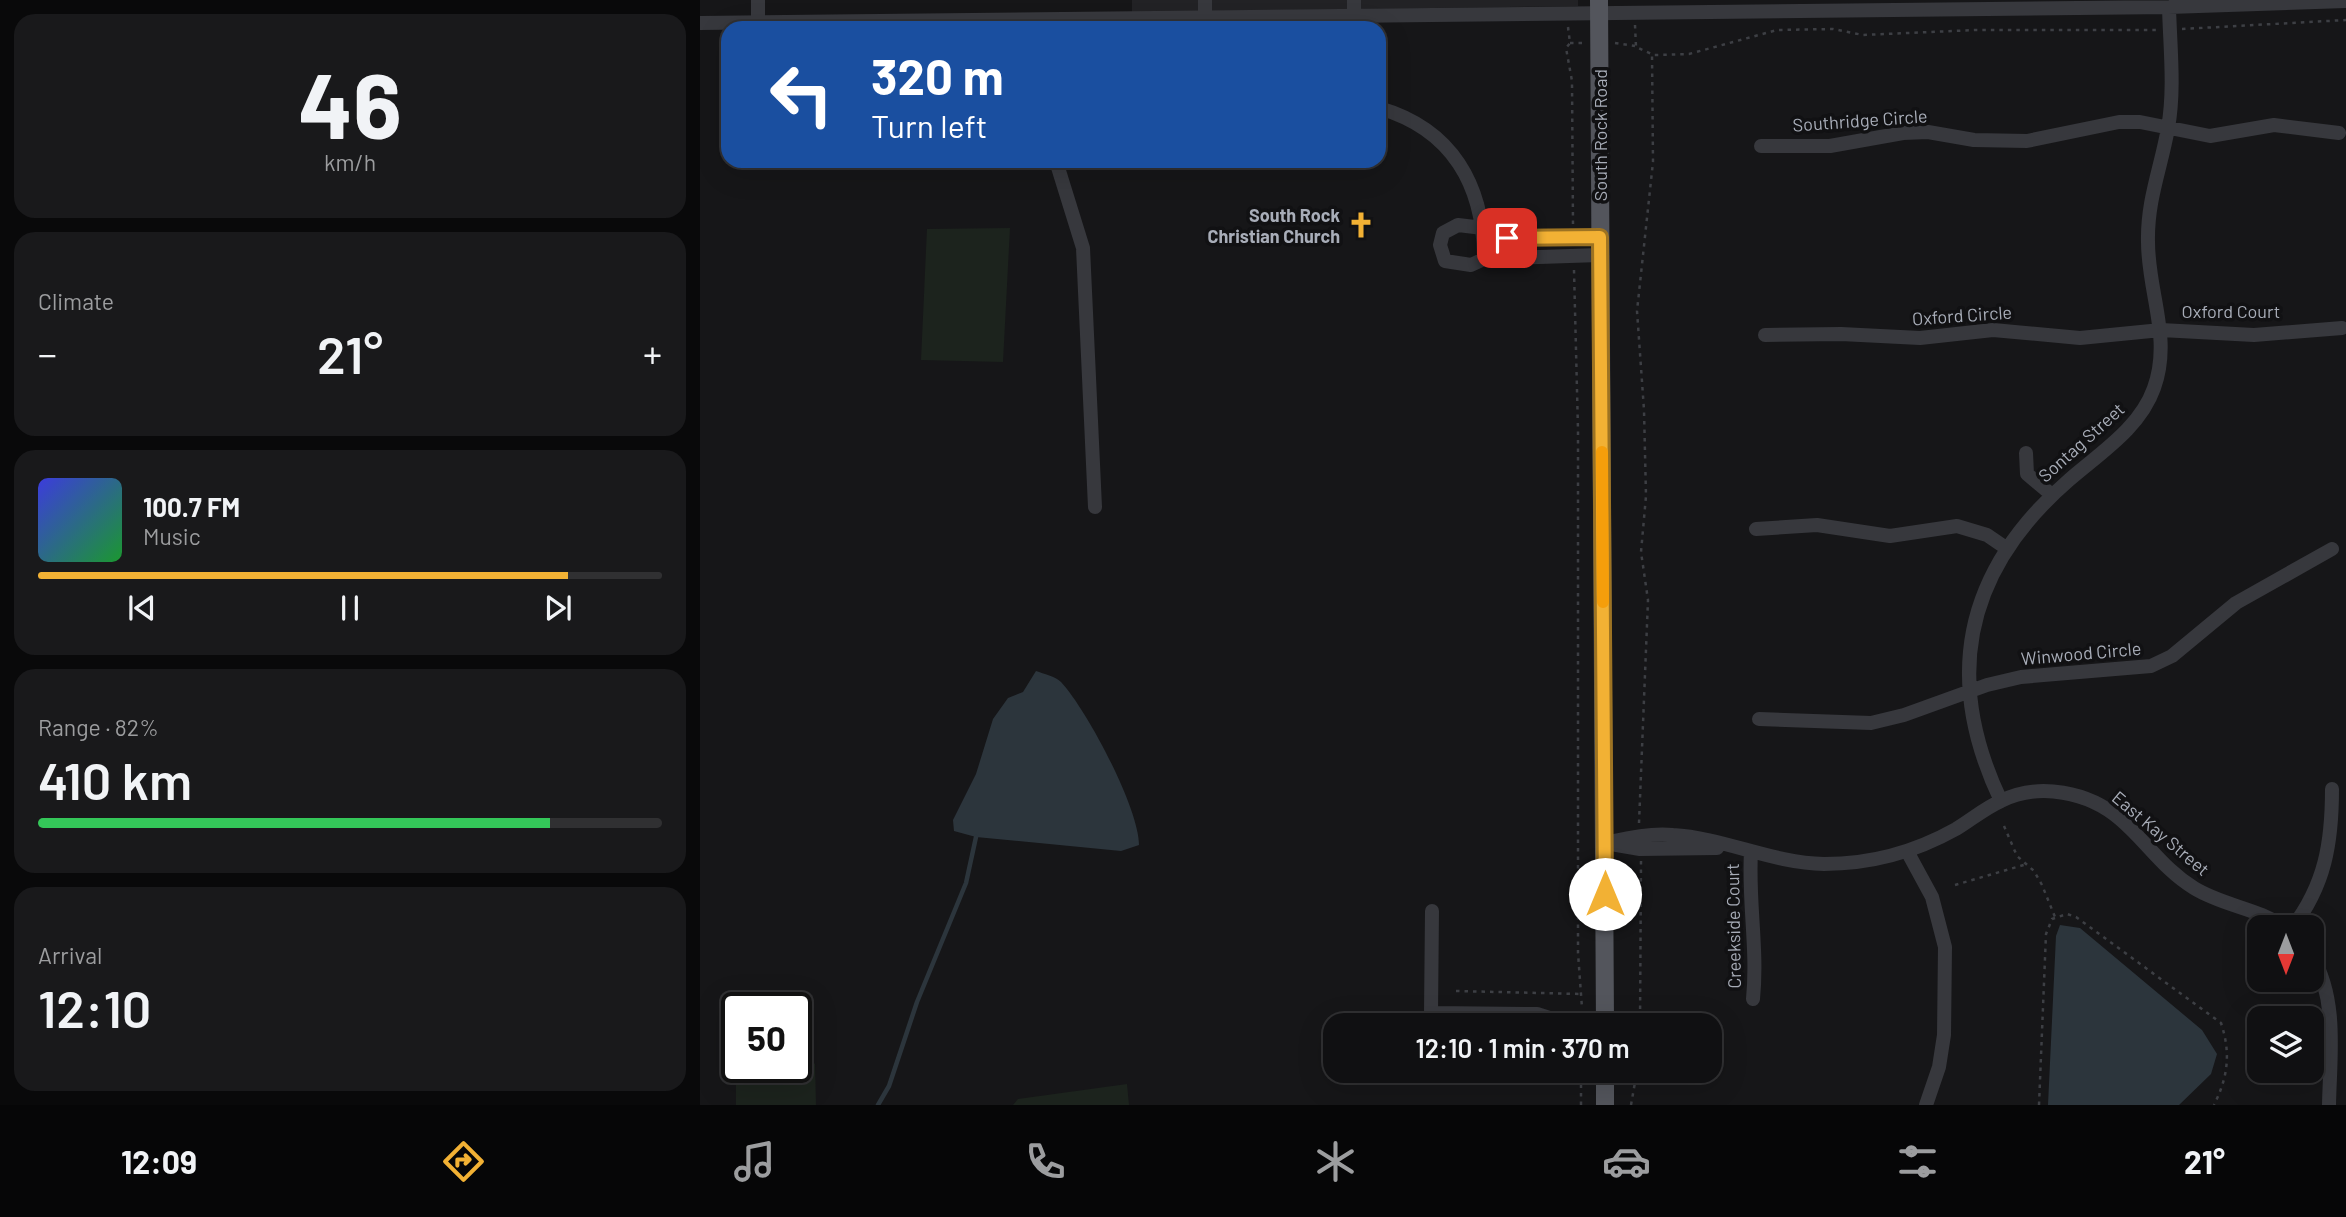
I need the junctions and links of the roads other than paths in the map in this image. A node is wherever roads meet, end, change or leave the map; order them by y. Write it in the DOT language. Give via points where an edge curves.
graph roads {
  1 [pos="758,0"];
  2 [pos="1205,0"];
  3 [pos="1354,0"];
  4 [pos="2285,1"];
  5 [pos="2346,1"];
  6 [pos="2038,4"];
  7 [pos="1599,6"];
  8 [pos="2169,7"];
  9 [pos="1205,18"];
  10 [pos="758,21"];
  11 [pos="1118,21"];
  12 [pos="1317,21"];
  13 [pos="1354,21"];
  14 [pos="1369,21"];
  15 [pos="700,23"];
  16 [pos="721,23"];
  17 [pos="1386,111"];
  18 [pos="2168,127"];
  19 [pos="2339,132"];
  20 [pos="1761,146"];
  21 [pos="1058,168"];
  22 [pos="1483,233"];
  23 [pos="1600,246"];
  24 [pos="1484,258"];
  25 [pos="2342,328"];
  26 [pos="2161,330"];
  27 [pos="1765,335"];
  28 [pos="2026,453"];
  29 [pos="2052,495"];
  30 [pos="1095,507"];
  31 [pos="1755,529"];
  32 [pos="2006,548"];
  33 [pos="2332,549"];
  34 [pos="1968,692"];
  35 [pos="1759,719"];
  36 [pos="2332,789"];
  37 [pos="2001,801"];
  38 [pos="1605,843"];
  39 [pos="1907,851"];
  40 [pos="1751,852"];
  41 [pos="1432,911"];
  42 [pos="2265,915"];
  43 [pos="2301,915"];
  44 [pos="2324,983"];
  45 [pos="1753,999"];
  46 [pos="1431,1013"];
  47 [pos="1605,1013"];
  48 [pos="1605,1083"];
  49 [pos="1605,1105"];
  50 [pos="1926,1105"];
  51 [pos="2329,1105"];
  1 -- 10 [label="street"];
  2 -- 9 [label="street"];
  3 -- 13 [label="street"];
  4 -- 5 [label="street"];
  4 -- 8 [label="street"];
  6 -- 7 [label="street"];
  6 -- 8 [label="street"];
  7 -- 14 [label="street"];
  7 -- 23 [label="main road, South Rock Road"];
  8 -- 18 [label="street, Sontag Street" via="2172,98"];
  9 -- 11 [label="street"];
  9 -- 12 [label="street"];
  15 -- 16 [label="street"];
  17 -- 22 [label="street" via="1423,127 1448,148 1470,183"];
  18 -- 19 [label="street, Southridge Circle" via="2210,136 2274,125"];
  18 -- 20 [label="street, Southridge Circle" via="2119,122 2027,141 1974,140 1928,132 1830,146"];
  18 -- 26 [label="street, Sontag Street" via="2153,184 2148,232"];
  21 -- 30 [label="street" via="1083,248"];
  22 -- 23 [label="street" via="1574,238"];
  22 -- 24 [label="street"];
  22 -- 24 [label="street" via="1458,225 1443,233 1440,245 1445,261 1471,265"];
  23 -- 24 [label="street" via="1574,256"];
  23 -- 38 [label="main road, South Rock Road"];
  25 -- 26 [label="street, Oxford Court" via="2254,335"];
  26 -- 27 [label="street, Oxford Circle" via="2080,338 1993,330 1920,338"];
  26 -- 29 [label="street, Sontag Street" via="2160,370 2143,410 2130,427"];
  28 -- 29 [label="street" via="2027,474"];
  29 -- 32 [label="street, Sontag Street"];
  31 -- 32 [label="street" via="1817,525 1890,536 1956,526 1987,535"];
  32 -- 34 [label="street, Sontag Street" via="1990,576 1971,635"];
  33 -- 34 [label="street, Winwood Circle" via="2236,603 2172,656 2151,666 2021,677"];
  34 -- 35 [label="street, Winwood Circle" via="1871,723"];
  34 -- 37 [label="street, Sontag Street" via="1978,745"];
  36 -- 43 [label="street" via="2332,826 2323,875"];
  37 -- 39 [label="street, East Kay Street"];
  37 -- 42 [label="street, East Kay Street" via="2048,791 2084,798 2120,819 2151,854 2195,889"];
  38 -- 40 [label="street, East Kay Street" via="1640,849 1729,847"];
  38 -- 47 [label="main road, South Rock Road"];
  39 -- 40 [label="street, East Kay Street" via="1823,864"];
  39 -- 50 [label="street" via="1932,897 1945,947 1944,1035"];
  40 -- 45 [label="street, Creekside Court"];
  41 -- 46 [label="street"];
  44 -- 51 [label="street" via="2330,1010"];
  48 -- 49 [label="main road"];
}
